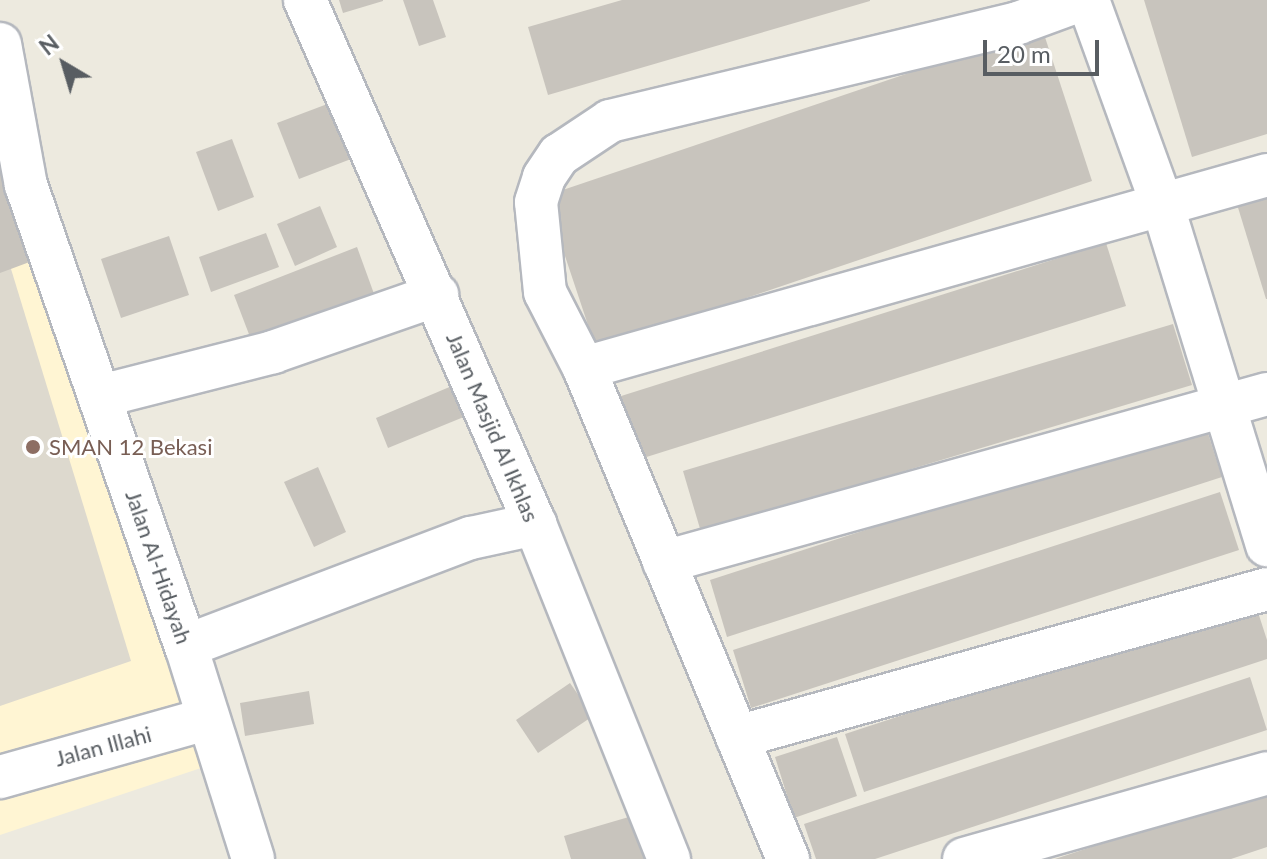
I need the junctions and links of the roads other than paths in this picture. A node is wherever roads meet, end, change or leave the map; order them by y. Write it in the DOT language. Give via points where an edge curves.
graph roads {
  1 [pos="305,0"];
  2 [pos="1081,0"];
  3 [pos="1088,0"];
  4 [pos="0,44"];
  5 [pos="1267,175"];
  6 [pos="1163,207"];
  7 [pos="437,295"];
  8 [pos="584,368"];
  9 [pos="1267,394"];
  10 [pos="101,396"];
  11 [pos="1227,405"];
  12 [pos="535,524"];
  13 [pos="1267,545"];
  14 [pos="664,562"];
  15 [pos="1267,589"];
  16 [pos="186,646"];
  17 [pos="207,719"];
  18 [pos="737,737"];
  19 [pos="1267,773"];
  20 [pos="0,777"];
  21 [pos="253,859"];
  22 [pos="669,859"];
  23 [pos="788,859"];
  24 [pos="964,859"];
  1 -- 7 [label="street, Jalan Masjid Al Ikhlas"];
  2 -- 8 [label="street" via="1018,23 610,121 559,155 536,202 545,292"];
  3 -- 6 [label="street"];
  4 -- 10 [label="street, Jalan Al-Hidayah" via="26,185"];
  5 -- 6 [label="street"];
  6 -- 8 [label="street"];
  6 -- 11 [label="street"];
  7 -- 10 [label="street" via="273,352"];
  7 -- 12 [label="street, Jalan Masjid Al Ikhlas"];
  8 -- 14 [label="street"];
  9 -- 11 [label="street"];
  10 -- 16 [label="street, Jalan Al-Hidayah"];
  11 -- 13 [label="street"];
  11 -- 14 [label="street"];
  12 -- 16 [label="street" via="471,538 295,609"];
  12 -- 22 [label="street, Jalan Masjid Al Ikhlas"];
  14 -- 18 [label="street"];
  15 -- 18 [label="street"];
  16 -- 17 [label="street, Jalan Al-Hidayah"];
  17 -- 20 [label="street, Jalan Illahi"];
  17 -- 21 [label="street, Jalan Al-Hidayah"];
  18 -- 23 [label="street"];
  19 -- 24 [label="street"];
}
